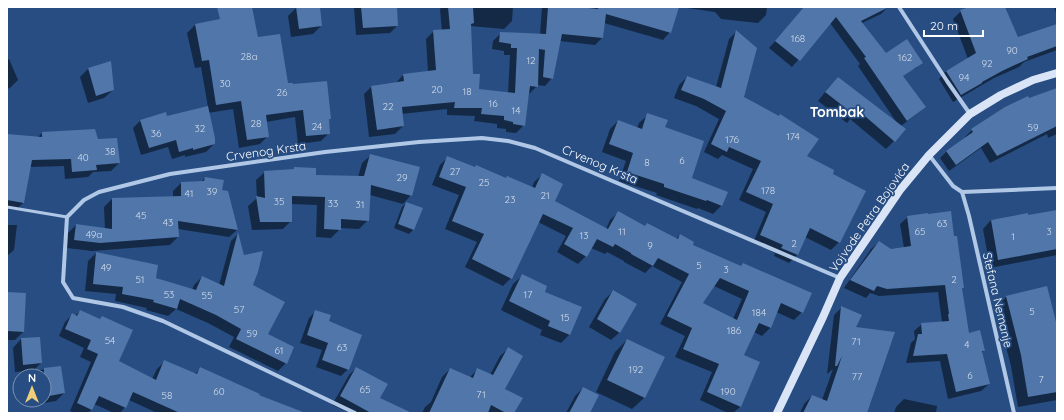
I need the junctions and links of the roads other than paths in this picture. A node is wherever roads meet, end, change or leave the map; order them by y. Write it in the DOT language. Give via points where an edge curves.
graph roads {
  1 [pos="899,7"];
  2 [pos="1057,73"];
  3 [pos="970,114"];
  4 [pos="929,154"];
  5 [pos="1057,188"];
  6 [pos="962,192"];
  7 [pos="7,207"];
  8 [pos="67,217"];
  9 [pos="840,278"];
  10 [pos="355,413"];
  11 [pos="778,413"];
  12 [pos="1014,413"];
  1 -- 3 [label="street"];
  2 -- 3 [label="street, Vojvode Petra Bojovića" via="1034,80 1002,95"];
  3 -- 4 [label="street, Vojvode Petra Bojovića"];
  4 -- 6 [label="street" via="953,186"];
  4 -- 9 [label="street, Vojvode Petra Bojovića" via="900,190"];
  5 -- 6 [label="street"];
  6 -- 12 [label="street, Stefana Nemanje"];
  7 -- 8 [label="lane"];
  8 -- 9 [label="street, Crvenog Krsta" via="84,200 99,192 170,174 325,152 482,138 535,148"];
  8 -- 10 [label="street" via="63,282 73,298 123,307 163,321"];
  9 -- 11 [label="street, Vojvode Petra Bojovića"];
}
